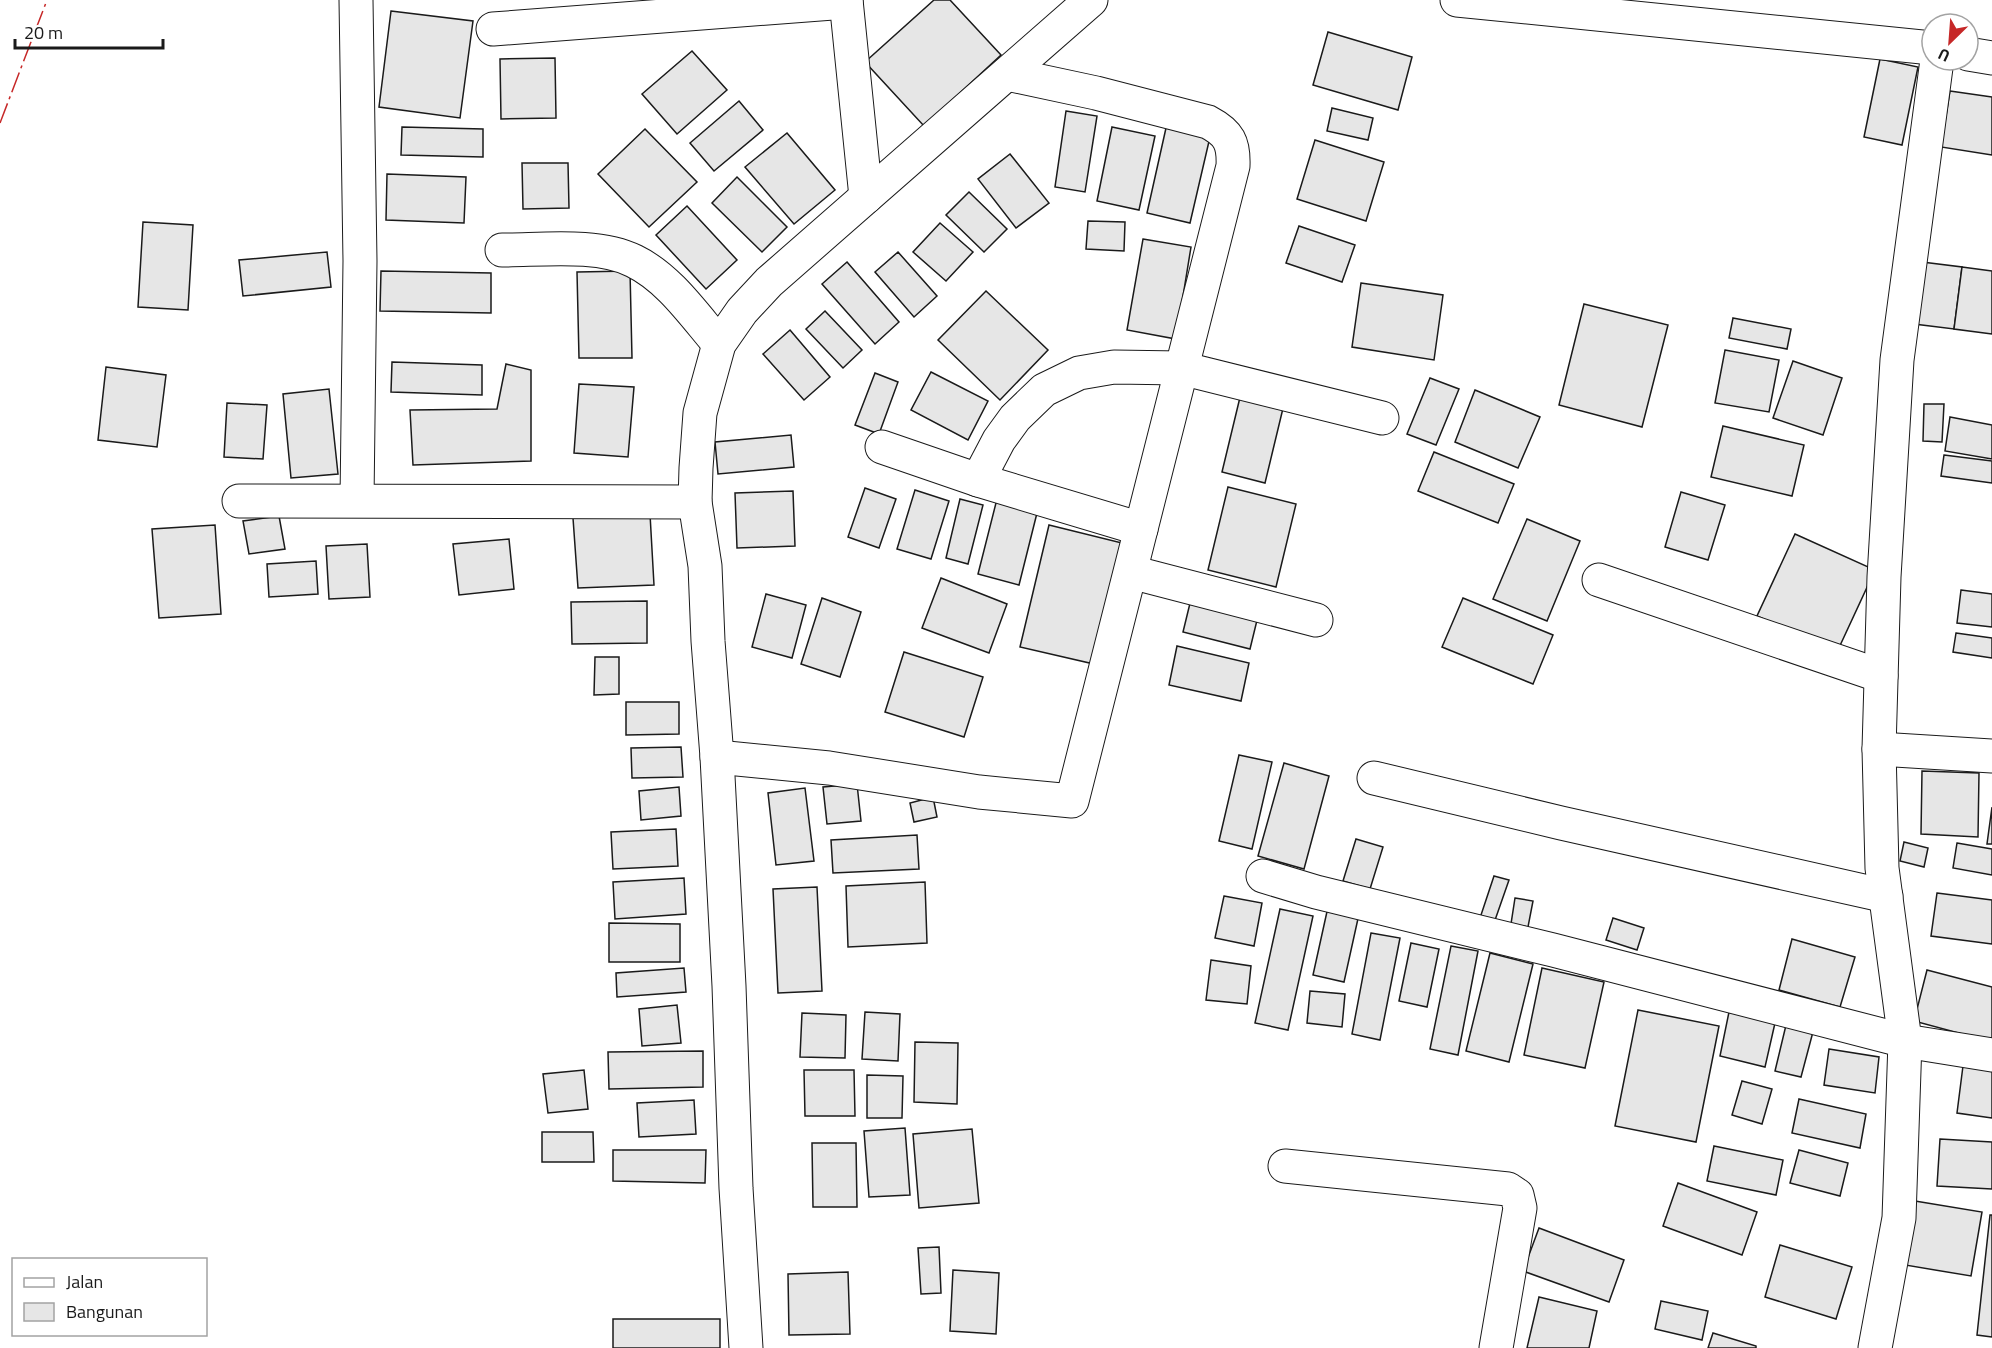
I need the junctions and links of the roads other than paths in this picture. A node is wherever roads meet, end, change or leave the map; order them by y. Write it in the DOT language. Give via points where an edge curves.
graph roads {
  1 [pos="356,0"];
  2 [pos="1091,0"];
  3 [pos="1457,0"];
  4 [pos="846,1"];
  5 [pos="493,29"];
  6 [pos="1920,47"];
  7 [pos="1935,72"];
  8 [pos="1007,74"];
  9 [pos="866,197"];
  10 [pos="502,250"];
  11 [pos="719,344"];
  12 [pos="1181,368"];
  13 [pos="1382,417"];
  14 [pos="882,447"];
  15 [pos="978,480"];
  16 [pos="357,500"];
  17 [pos="239,501"];
  18 [pos="695,502"];
  19 [pos="1141,529"];
  20 [pos="1131,572"];
  21 [pos="1599,580"];
  22 [pos="1317,620"];
  23 [pos="1881,675"];
  24 [pos="1879,749"];
  25 [pos="1992,756"];
  26 [pos="717,757"];
  27 [pos="1374,778"];
  28 [pos="1263,876"];
  29 [pos="1886,896"];
  30 [pos="1905,1041"];
  31 [pos="1992,1055"];
  32 [pos="1285,1166"];
  33 [pos="746,1348"];
  34 [pos="1496,1348"];
  35 [pos="1875,1348"];
  1 -- 16 [label="street" via="360,261"];
  2 -- 8 [label="street"];
  3 -- 6 [label="street"];
  4 -- 5 [label="street"];
  4 -- 9 [label="street"];
  7 -- 23 [label="street" via="1897,360"];
  8 -- 9 [label="street"];
  8 -- 12 [label="street" via="1201,120 1219,128 1228,138 1233,166"];
  9 -- 11 [label="street" via="770,282 742,311"];
  10 -- 11 [label="street" via="601,251 634,261 666,284"];
  11 -- 18 [label="street" via="700,413"];
  12 -- 13 [label="street"];
  12 -- 15 [label="street" via="1114,367 1079,373 1044,390 1015,418"];
  12 -- 19 [label="street"];
  14 -- 15 [label="street"];
  15 -- 19 [label="street"];
  16 -- 17 [label="street"];
  16 -- 18 [label="street"];
  18 -- 26 [label="street" via="705,566"];
  19 -- 20 [label="street"];
  20 -- 22 [label="street"];
  20 -- 26 [label="street" via="1071,801"];
  21 -- 23 [label="street"];
  23 -- 24 [label="street"];
  24 -- 25 [label="street"];
  24 -- 29 [label="street"];
  26 -- 33 [label="street"];
  27 -- 29 [label="street"];
  28 -- 30 [label="street"];
  29 -- 30 [label="street"];
  30 -- 31 [label="street"];
  30 -- 35 [label="street" via="1899,1218"];
  32 -- 34 [label="street" via="1508,1189 1517,1196 1520,1208"];
}
